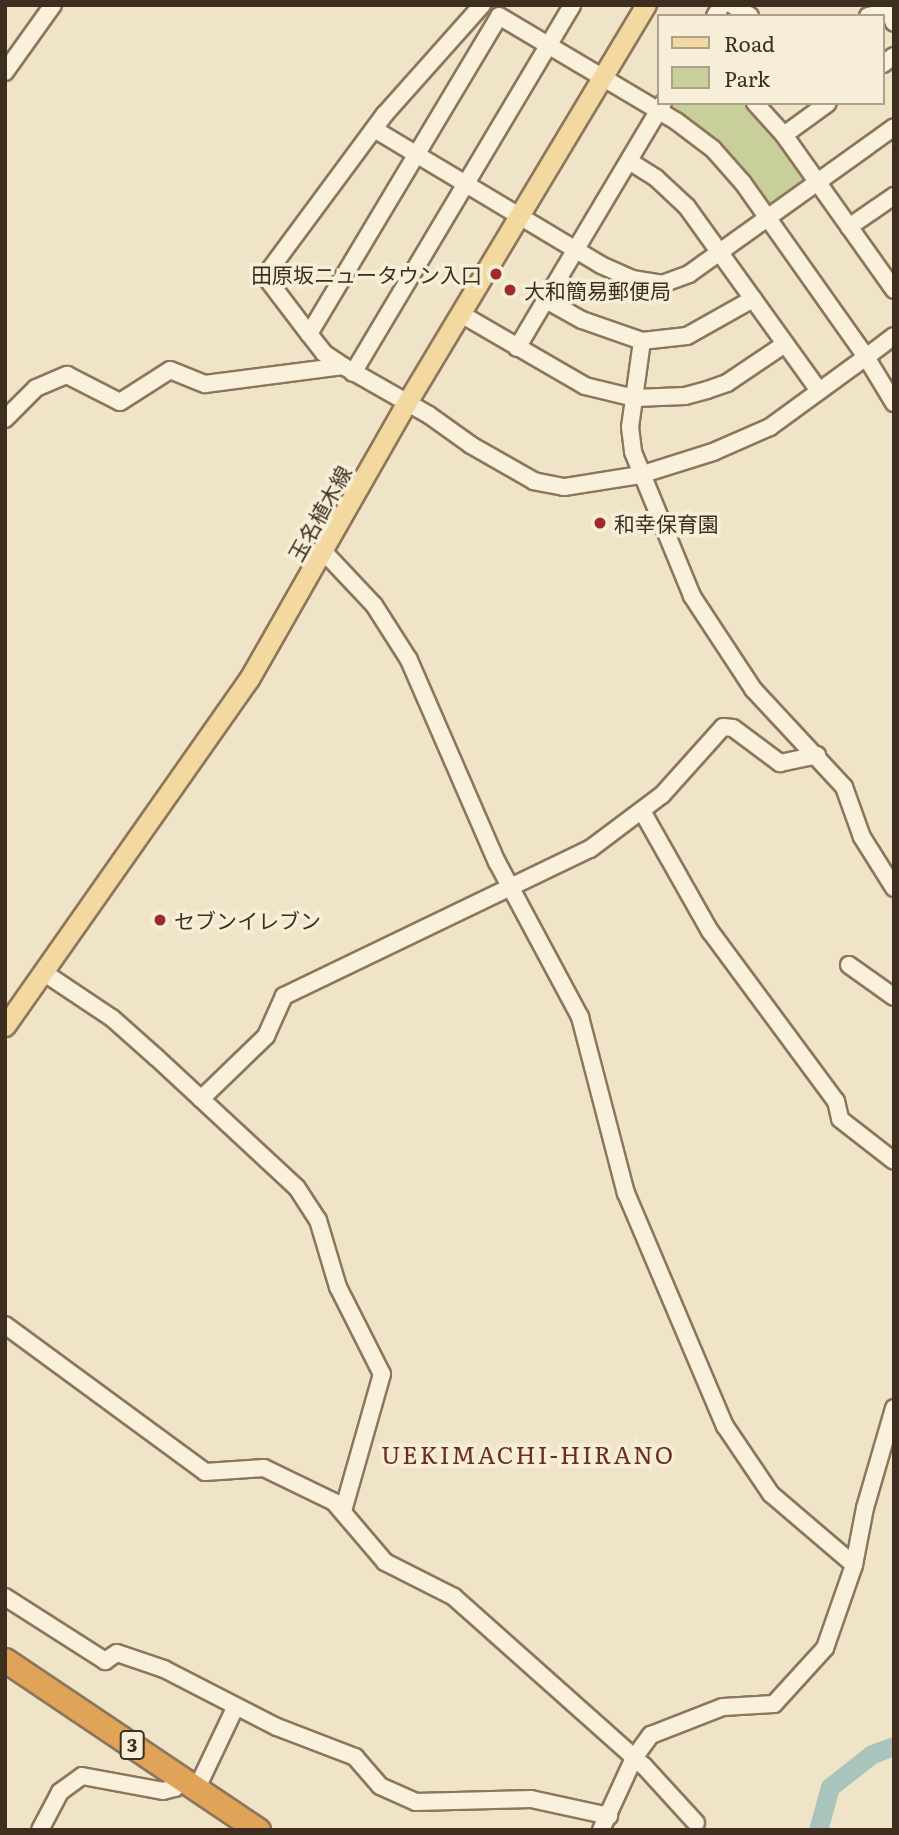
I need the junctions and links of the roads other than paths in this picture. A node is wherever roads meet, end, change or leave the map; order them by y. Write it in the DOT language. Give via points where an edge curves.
graph roads {
  1 [pos="53,5"];
  2 [pos="483,5"];
  3 [pos="572,5"];
  4 [pos="646,5"];
  5 [pos="503,11"];
  6 [pos="547,45"];
  7 [pos="5,72"];
  8 [pos="604,78"];
  9 [pos="657,105"];
  10 [pos="757,105"];
  11 [pos="825,105"];
  12 [pos="661,107"];
  13 [pos="894,127"];
  14 [pos="374,129"];
  15 [pos="784,135"];
  16 [pos="417,156"];
  17 [pos="629,161"];
  18 [pos="465,184"];
  19 [pos="818,184"];
  20 [pos="894,196"];
  21 [pos="520,217"];
  22 [pos="769,220"];
  23 [pos="849,227"];
  24 [pos="576,250"];
  25 [pos="720,253"];
  26 [pos="888,270"];
  27 [pos="894,290"];
  28 [pos="547,299"];
  29 [pos="753,299"];
  30 [pos="461,314"];
  31 [pos="309,334"];
  32 [pos="894,336"];
  33 [pos="642,341"];
  34 [pos="785,344"];
  35 [pos="517,348"];
  36 [pos="866,357"];
  37 [pos="348,370"];
  38 [pos="819,391"];
  39 [pos="635,398"];
  40 [pos="894,403"];
  41 [pos="406,404"];
  42 [pos="5,419"];
  43 [pos="640,475"];
  44 [pos="324,552"];
  45 [pos="817,755"];
  46 [pos="642,811"];
  47 [pos="510,887"];
  48 [pos="894,888"];
  49 [pos="849,965"];
  50 [pos="43,972"];
  51 [pos="894,997"];
  52 [pos="5,1026"];
  53 [pos="201,1099"];
  54 [pos="894,1161"];
  55 [pos="5,1325"];
  56 [pos="894,1408"];
  57 [pos="343,1511"];
  58 [pos="854,1565"];
  59 [pos="5,1598"];
  60 [pos="5,1660"];
  61 [pos="235,1708"];
  62 [pos="634,1758"];
  63 [pos="190,1784"];
  64 [pos="605,1823"];
  65 [pos="696,1823"];
  66 [pos="40,1830"];
  67 [pos="258,1830"];
  1 -- 7 [label="street"];
  2 -- 5 [label="street"];
  2 -- 14 [label="street"];
  3 -- 6 [label="street"];
  4 -- 8 [label="main road, 玉名植木線"];
  5 -- 6 [label="street"];
  5 -- 16 [label="street"];
  6 -- 8 [label="street"];
  6 -- 18 [label="street"];
  8 -- 9 [label="street"];
  8 -- 21 [label="main road, 玉名植木線"];
  10 -- 15 [label="street"];
  11 -- 15 [label="street"];
  12 -- 17 [label="street"];
  12 -- 22 [label="street" via="713,149"];
  13 -- 19 [label="street"];
  14 -- 16 [label="street"];
  14 -- 31 [label="street" via="265,276"];
  15 -- 19 [label="street"];
  16 -- 18 [label="street"];
  16 -- 31 [label="street"];
  17 -- 24 [label="street"];
  17 -- 25 [label="street" via="687,207"];
  18 -- 21 [label="street"];
  18 -- 37 [label="street"];
  19 -- 22 [label="street"];
  19 -- 23 [label="street"];
  20 -- 23 [label="street"];
  21 -- 24 [label="street"];
  21 -- 30 [label="main road, 玉名植木線"];
  22 -- 25 [label="street"];
  22 -- 36 [label="street"];
  23 -- 26 [label="street"];
  24 -- 25 [label="street" via="632,279 662,285"];
  24 -- 28 [label="street"];
  25 -- 29 [label="street"];
  26 -- 27 [label="street"];
  28 -- 33 [label="street" via="591,324"];
  28 -- 35 [label="street"];
  29 -- 33 [label="street" via="687,336"];
  29 -- 34 [label="street"];
  30 -- 35 [label="street"];
  30 -- 41 [label="main road, 玉名植木線"];
  31 -- 37 [label="street"];
  32 -- 36 [label="street"];
  33 -- 39 [label="street"];
  34 -- 38 [label="street"];
  34 -- 39 [label="street" via="718,386 684,396"];
  35 -- 39 [label="street" via="585,386"];
  36 -- 38 [label="street"];
  36 -- 40 [label="street"];
  37 -- 41 [label="street"];
  37 -- 42 [label="street" via="205,384 170,370 120,402 67,375 36,387"];
  38 -- 43 [label="street" via="770,427 713,452"];
  39 -- 43 [label="street" via="630,427"];
  41 -- 43 [label="street" via="534,481 564,487"];
  41 -- 44 [label="main road, 玉名植木線"];
  43 -- 45 [label="street" via="692,596 727,656 780,723"];
  44 -- 47 [label="street" via="374,605 408,660"];
  44 -- 50 [label="main road, 玉名植木線" via="248,679"];
  45 -- 46 [label="street" via="780,763 733,728 723,727"];
  45 -- 48 [label="street" via="844,787 862,837"];
  46 -- 47 [label="street" via="590,849"];
  46 -- 54 [label="street" via="710,931 836,1101 841,1119"];
  47 -- 53 [label="street" via="284,996 266,1036"];
  47 -- 58 [label="street" via="580,1017 626,1192 725,1426 771,1494"];
  49 -- 51 [label="street"];
  50 -- 52 [label="main road, 玉名植木線"];
  50 -- 53 [label="street" via="112,1018"];
  53 -- 57 [label="street" via="297,1188 318,1220 338,1287 382,1374"];
  55 -- 57 [label="street" via="205,1472 230,1474 264,1468"];
  56 -- 58 [label="street" via="864,1508"];
  57 -- 62 [label="street" via="385,1562 454,1597"];
  58 -- 62 [label="street" via="825,1648 774,1704 723,1707 683,1719 651,1735"];
  59 -- 61 [label="street" via="105,1661 117,1653 164,1669"];
  60 -- 63 [label="highway, 3"];
  61 -- 63 [label="street"];
  61 -- 64 [label="street" via="355,1757 380,1786 416,1802 531,1799"];
  62 -- 64 [label="street"];
  62 -- 65 [label="street"];
  63 -- 66 [label="street" via="163,1790 82,1776 60,1792"];
  63 -- 67 [label="highway, 3"];
}
